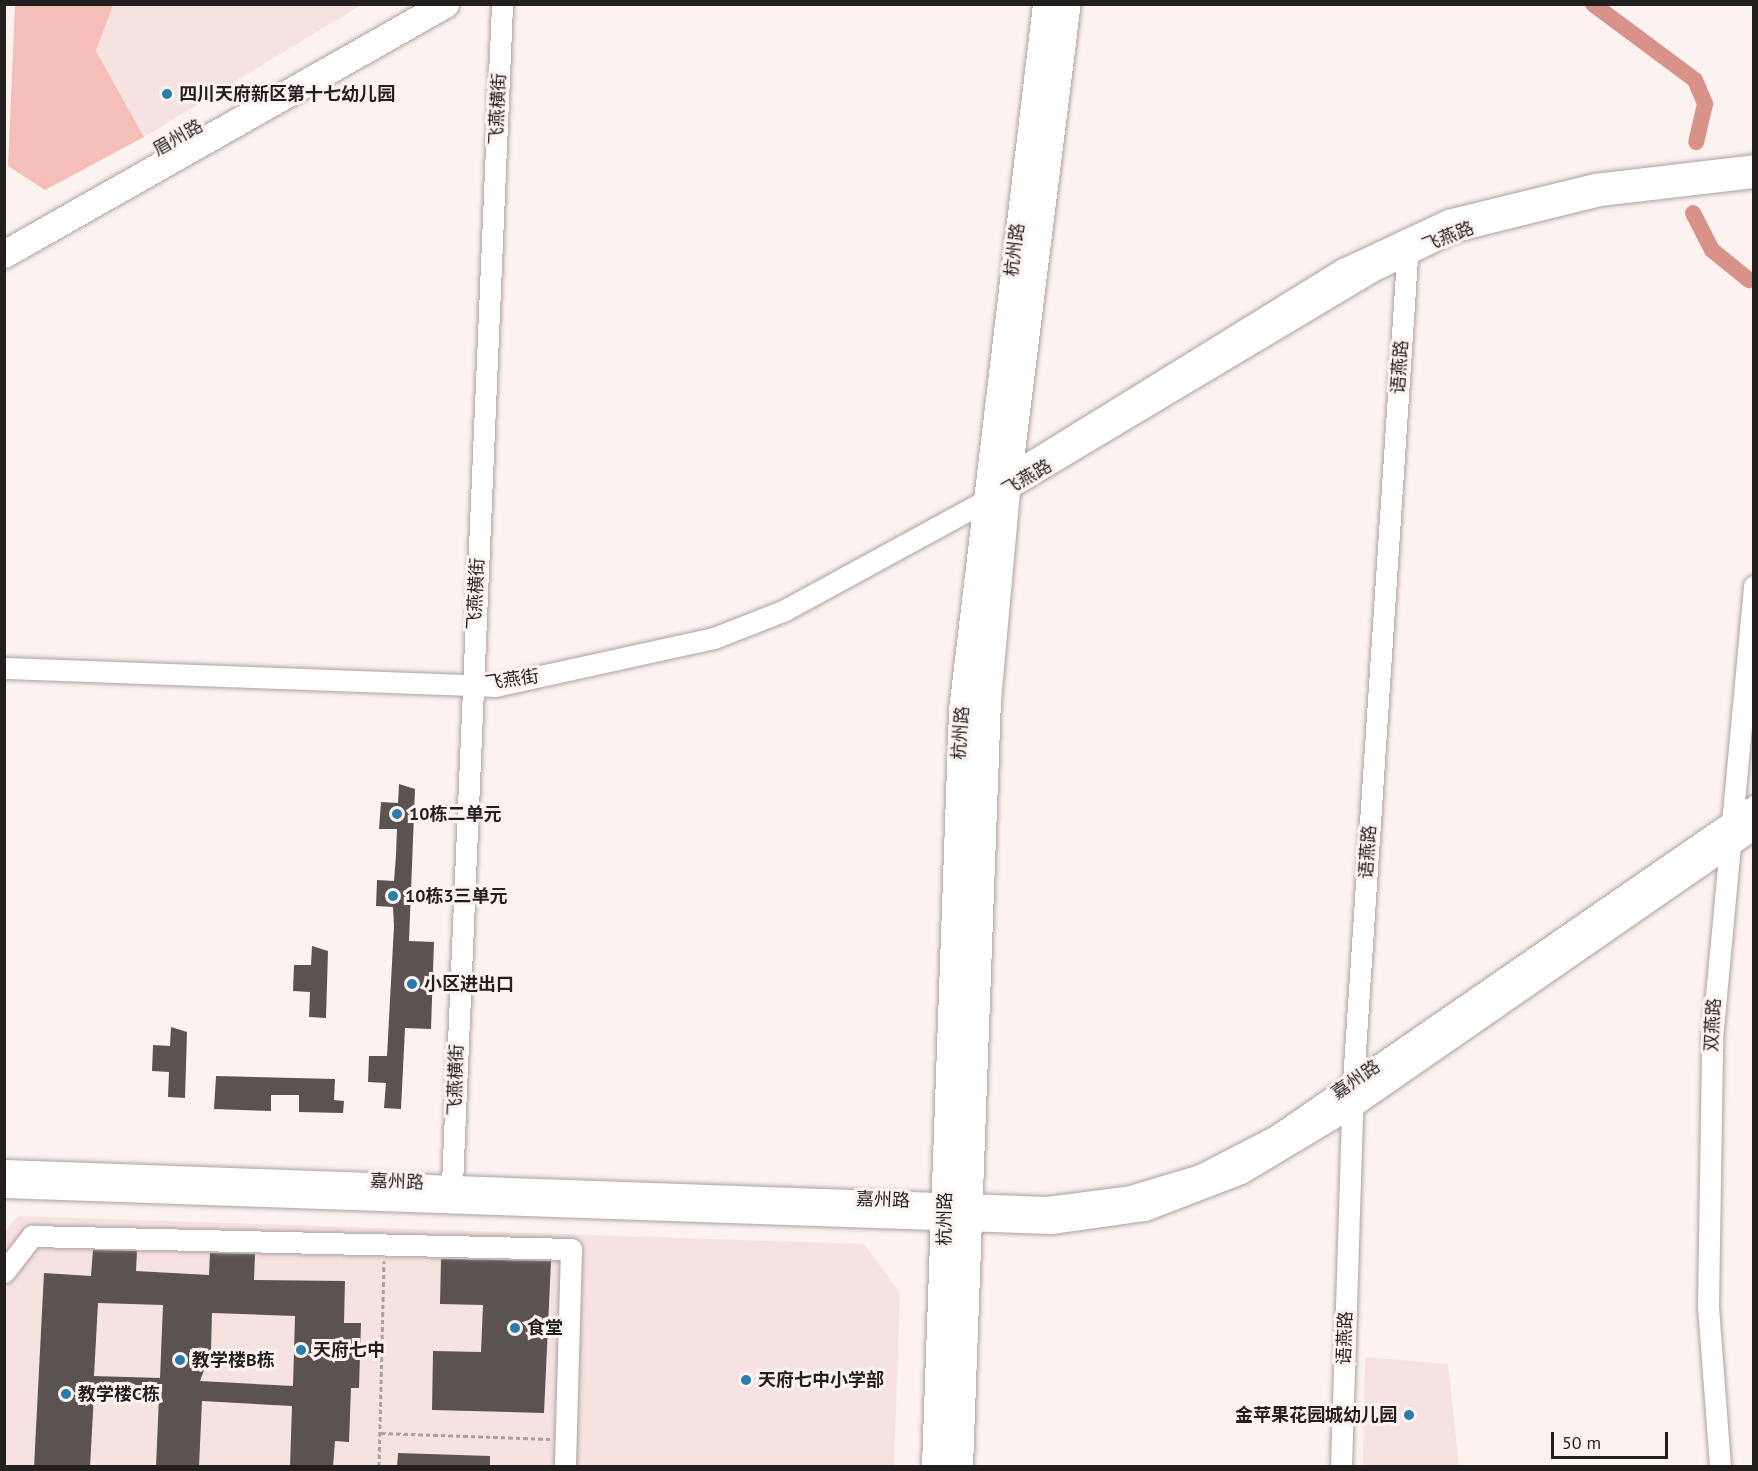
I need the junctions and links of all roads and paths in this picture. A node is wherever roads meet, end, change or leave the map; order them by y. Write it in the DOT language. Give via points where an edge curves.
graph roads {
  1 [pos="412,4"];
  2 [pos="445,4"];
  3 [pos="502,4"];
  4 [pos="1046,4"];
  5 [pos="1067,4"];
  6 [pos="1754,165"];
  7 [pos="1754,177"];
  8 [pos="4,234"];
  9 [pos="1408,246"];
  10 [pos="4,254"];
  11 [pos="1000,488"];
  12 [pos="1754,586"];
  13 [pos="4,668"];
  14 [pos="472,685"];
  15 [pos="1754,806"];
  16 [pos="1729,821"];
  17 [pos="1754,828"];
  18 [pos="1726,847"];
  19 [pos="1353,1082"];
  20 [pos="1353,1106"];
  21 [pos="4,1170"];
  22 [pos="452,1185"];
  23 [pos="4,1187"];
  24 [pos="957,1212"];
  25 [pos="384,1242"];
  26 [pos="4,1272"];
  27 [pos="381,1433"];
  28 [pos="566,1440"];
  29 [pos="379,1467"];
  30 [pos="565,1467"];
  31 [pos="935,1467"];
  32 [pos="959,1467"];
  33 [pos="1341,1467"];
  34 [pos="1720,1467"];
  1 -- 8 [label="main road, 眉州路"];
  2 -- 10 [label="main road"];
  3 -- 14 [label="street, 飞燕横街"];
  4 -- 11 [label="main road, 杭州路"];
  5 -- 11 [label="main road, 杭州路"];
  6 -- 9 [label="street, 飞燕路" via="1595,184 1448,220"];
  7 -- 9 [label="street, 飞燕路" via="1599,195"];
  9 -- 11 [label="street, 飞燕路"];
  9 -- 19 [label="street, 语燕路"];
  11 -- 14 [label="street, 飞燕街" via="785,610 714,638 630,660 495,686"];
  11 -- 24 [label="main road, 杭州路"];
  12 -- 16 [label="street, 双燕路"];
  13 -- 14 [label="street, 飞燕街"];
  14 -- 22 [label="street, 飞燕横街"];
  15 -- 16 [label="street, 嘉州路"];
  16 -- 18 [label="street, 双燕路"];
  16 -- 19 [label="street, 嘉州路"];
  17 -- 18 [label="street"];
  18 -- 20 [label="street"];
  18 -- 34 [label="street, 双燕路" via="1708,1156 1708,1306"];
  19 -- 20 [label="street, 语燕路"];
  19 -- 24 [label="street, 嘉州路" via="1242,1155 1165,1187 1090,1204"];
  20 -- 24 [label="street" via="1241,1173 1145,1210 1051,1223"];
  20 -- 33 [label="street, 语燕路"];
  21 -- 22 [label="street, 嘉州路"];
  22 -- 24 [label="street, 嘉州路"];
  23 -- 24 [label="street"];
  24 -- 31 [label="main road, 杭州路"];
  24 -- 32 [label="main road, 杭州路"];
  25 -- 26 [label="street" via="33,1236"];
  25 -- 27 [label="path"];
  25 -- 28 [label="street" via="571,1249"];
  27 -- 28 [label="path"];
  27 -- 29 [label="path"];
  28 -- 30 [label="street"];
}
